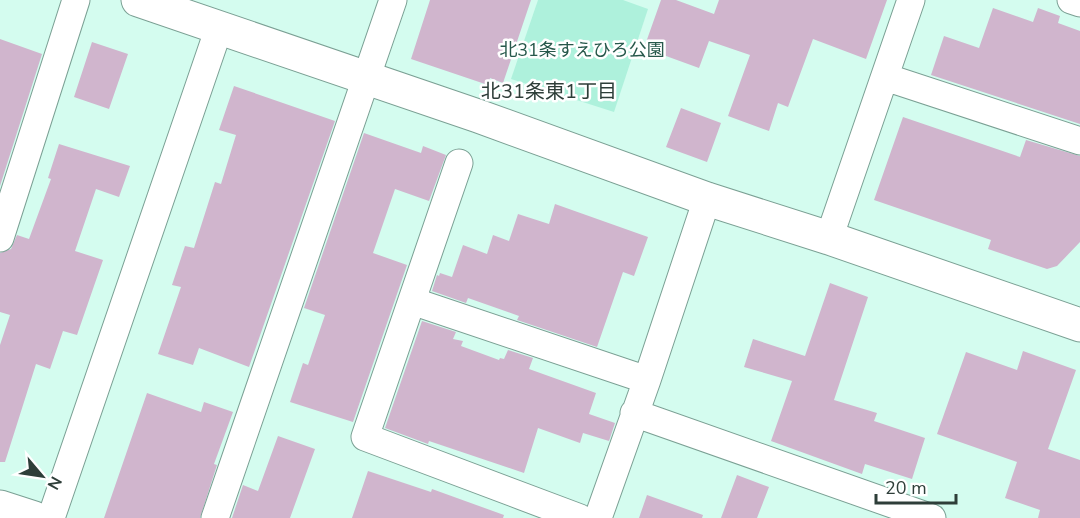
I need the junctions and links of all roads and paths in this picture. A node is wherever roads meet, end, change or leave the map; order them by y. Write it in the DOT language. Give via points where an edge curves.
graph roads {
  1 [pos="76,0"];
  2 [pos="138,0"];
  3 [pos="393,0"];
  4 [pos="911,0"];
  5 [pos="1071,0"];
  6 [pos="1080,3"];
  7 [pos="219,28"];
  8 [pos="885,77"];
  9 [pos="366,78"];
  10 [pos="1080,141"];
  11 [pos="459,164"];
  12 [pos="707,199"];
  13 [pos="0,238"];
  14 [pos="829,238"];
  15 [pos="412,301"];
  16 [pos="1080,325"];
  17 [pos="647,380"];
  18 [pos="634,413"];
  19 [pos="0,507"];
  20 [pos="34,518"];
  21 [pos="51,518"];
  22 [pos="215,518"];
  23 [pos="580,518"];
  24 [pos="598,518"];
  25 [pos="932,518"];
  1 -- 13 [label="street"];
  2 -- 7 [label="street"];
  3 -- 9 [label="street"];
  4 -- 8 [label="street"];
  5 -- 6 [label="street"];
  7 -- 9 [label="street"];
  7 -- 21 [label="street"];
  8 -- 10 [label="street"];
  8 -- 14 [label="street"];
  9 -- 12 [label="street"];
  9 -- 22 [label="street"];
  11 -- 15 [label="street"];
  12 -- 14 [label="street"];
  12 -- 17 [label="street"];
  14 -- 16 [label="street"];
  15 -- 17 [label="street"];
  15 -- 23 [label="street" via="365,437"];
  17 -- 18 [label="street"];
  18 -- 24 [label="street"];
  18 -- 25 [label="street"];
  19 -- 20 [label="street"];
}
